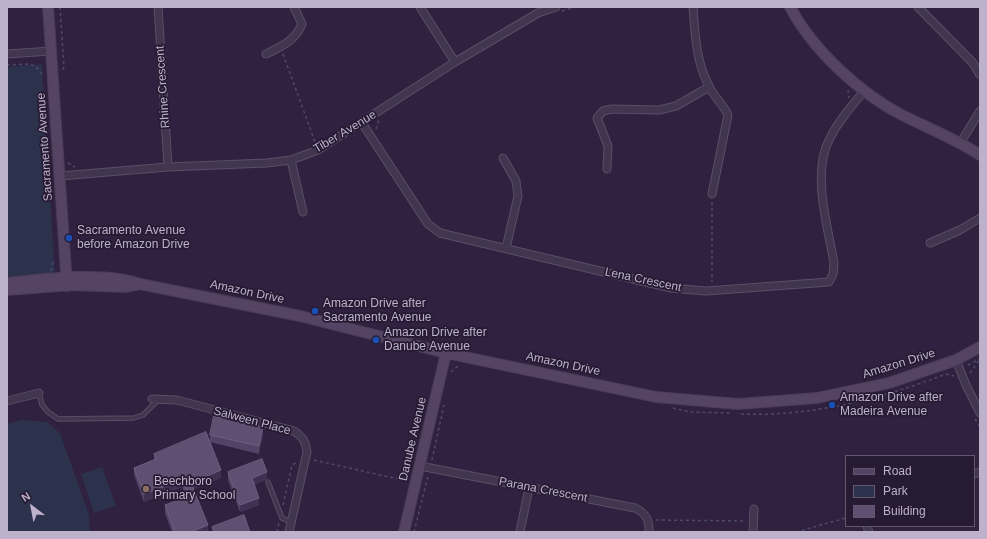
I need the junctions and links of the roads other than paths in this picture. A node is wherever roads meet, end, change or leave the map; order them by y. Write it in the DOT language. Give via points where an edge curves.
graph roads {
  1 [pos="48,7"];
  2 [pos="158,7"];
  3 [pos="294,7"];
  4 [pos="420,7"];
  5 [pos="693,7"];
  6 [pos="790,7"];
  7 [pos="918,7"];
  8 [pos="557,10"];
  9 [pos="51,51"];
  10 [pos="7,54"];
  11 [pos="266,54"];
  12 [pos="455,62"];
  13 [pos="980,75"];
  14 [pos="709,87"];
  15 [pos="864,91"];
  16 [pos="980,110"];
  17 [pos="362,123"];
  18 [pos="961,142"];
  19 [pos="980,155"];
  20 [pos="503,158"];
  21 [pos="291,160"];
  22 [pos="168,167"];
  23 [pos="607,170"];
  24 [pos="60,176"];
  25 [pos="712,194"];
  26 [pos="303,212"];
  27 [pos="980,218"];
  28 [pos="930,243"];
  29 [pos="506,248"];
  30 [pos="67,282"];
  31 [pos="7,283"];
  32 [pos="7,290"];
  33 [pos="980,347"];
  34 [pos="446,352"];
  35 [pos="958,364"];
  36 [pos="39,393"];
  37 [pos="155,399"];
  38 [pos="7,401"];
  39 [pos="980,413"];
  40 [pos="425,467"];
  41 [pos="268,482"];
  42 [pos="529,488"];
  43 [pos="754,509"];
  44 [pos="291,522"];
  45 [pos="288,532"];
  46 [pos="404,532"];
  47 [pos="520,532"];
  48 [pos="649,532"];
  49 [pos="753,532"];
  1 -- 9 [label="street, Sacramento Avenue"];
  2 -- 22 [label="street, Rhine Crescent"];
  3 -- 11 [label="street" via="302,24 298,34 289,42"];
  4 -- 12 [label="street"];
  5 -- 14 [label="street" via="698,57"];
  6 -- 15 [label="street" via="826,56"];
  7 -- 13 [label="street" via="973,63"];
  8 -- 12 [label="street, Tiber Avenue" via="538,13"];
  9 -- 10 [label="street"];
  9 -- 24 [label="street, Sacramento Avenue"];
  12 -- 17 [label="street, Tiber Avenue"];
  14 -- 23 [label="street" via="676,106 659,110 603,111 597,118 608,146"];
  14 -- 25 [label="street" via="724,105 728,115"];
  15 -- 18 [label="street" via="902,115"];
  15 -- 29 [label="street, Lena Crescent" via="840,121 826,148 820,178 834,263 829,282 712,291 671,288"];
  16 -- 18 [label="street"];
  17 -- 21 [label="street, Tiber Avenue" via="318,150"];
  17 -- 29 [label="street, Lena Crescent" via="428,224 440,233"];
  18 -- 19 [label="street"];
  20 -- 29 [label="street" via="516,180 518,196"];
  21 -- 22 [label="street, Tiber Avenue"];
  21 -- 26 [label="street"];
  22 -- 24 [label="street, Tiber Avenue"];
  24 -- 30 [label="street, Sacramento Avenue"];
  27 -- 28 [label="street"];
  30 -- 31 [label="street, Amazon Drive"];
  30 -- 32 [label="street, Amazon Drive"];
  30 -- 34 [label="street, Amazon Drive" via="128,279 140,284 300,316"];
  33 -- 35 [label="street, Amazon Drive"];
  34 -- 35 [label="street, Amazon Drive" via="656,397 738,404 817,398 889,383"];
  34 -- 40 [label="street, Danube Avenue"];
  35 -- 39 [label="street"];
  36 -- 37 [label="lane" via="42,405 58,419 134,418 143,415"];
  36 -- 38 [label="street"];
  37 -- 44 [label="street, Salween Place" via="177,400 294,431 306,442 305,461"];
  40 -- 42 [label="street, Parana Crescent"];
  40 -- 46 [label="street, Danube Avenue" via="416,483"];
  41 -- 44 [label="lane" via="282,518"];
  42 -- 47 [label="street"];
  42 -- 48 [label="street, Parana Crescent" via="635,508 643,512 649,520"];
  43 -- 49 [label="street"];
  44 -- 45 [label="street, Salween Place"];
}
